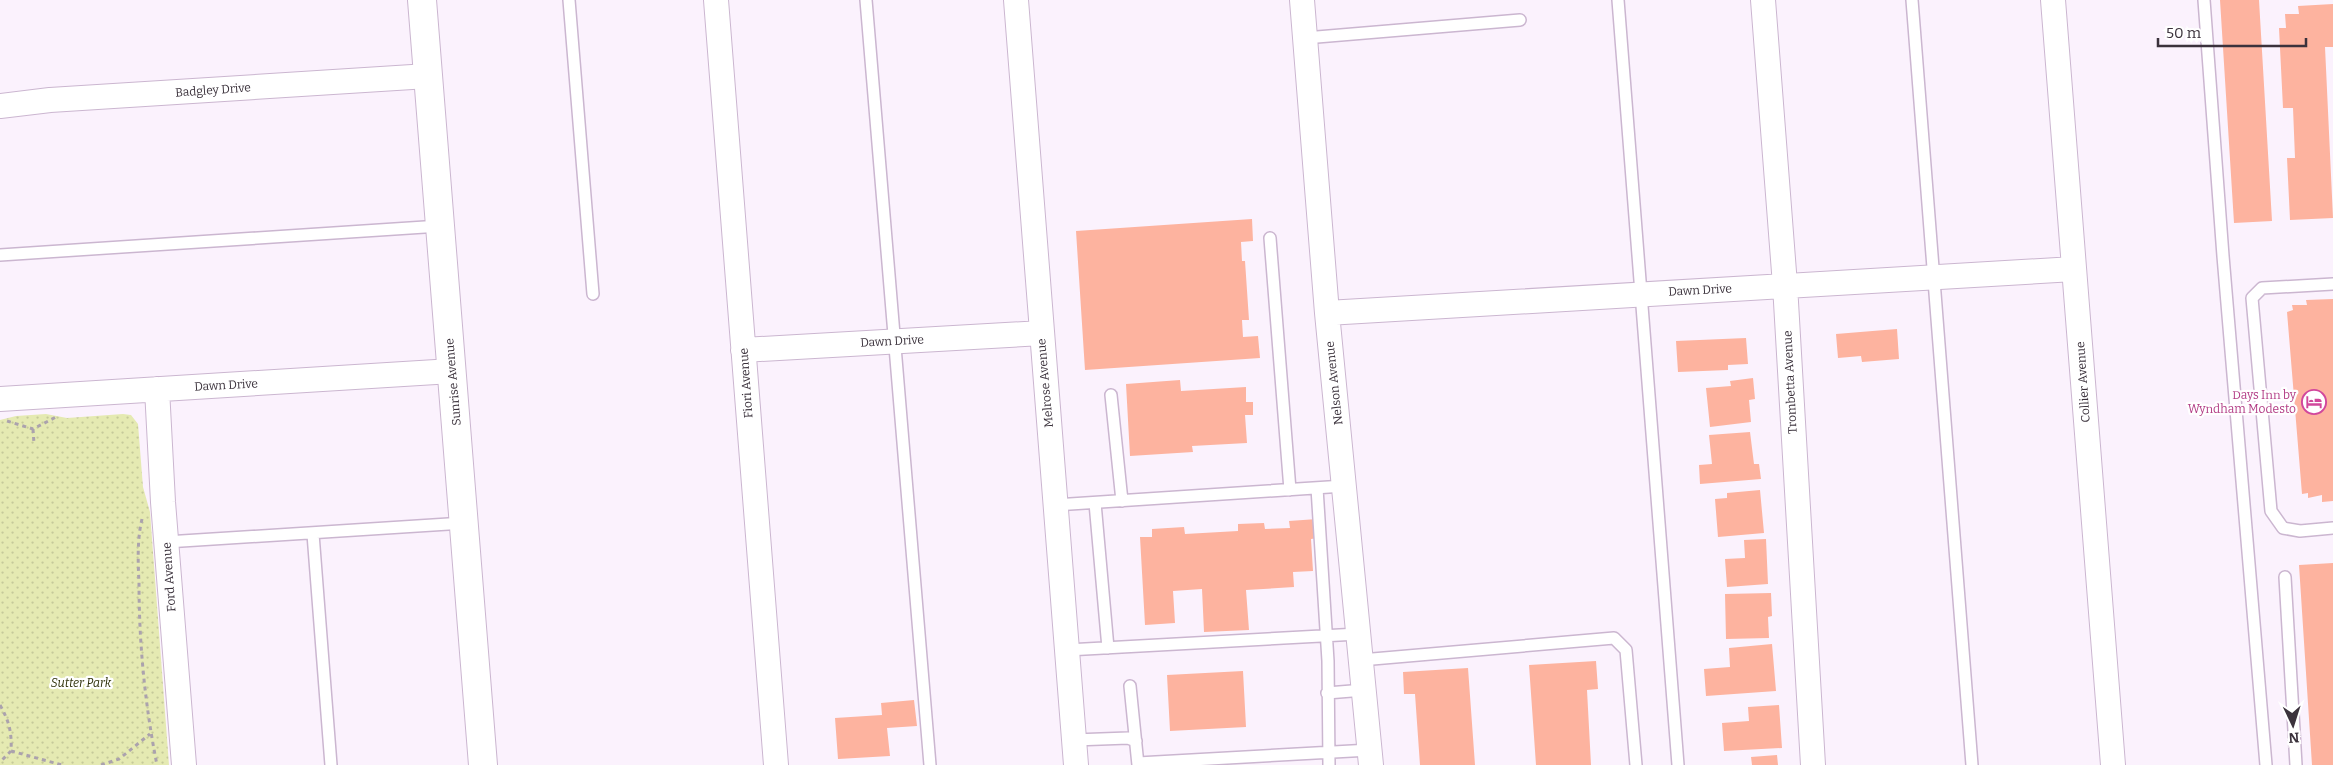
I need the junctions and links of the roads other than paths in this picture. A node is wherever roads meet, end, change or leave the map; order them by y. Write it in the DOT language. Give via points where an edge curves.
graph roads {
  1 [pos="422,0"];
  2 [pos="569,0"];
  3 [pos="716,0"];
  4 [pos="866,0"];
  5 [pos="1016,0"];
  6 [pos="1302,0"];
  7 [pos="1618,0"];
  8 [pos="1763,0"];
  9 [pos="1912,0"];
  10 [pos="2052,0"];
  11 [pos="2204,0"];
  12 [pos="1520,20"];
  13 [pos="1305,38"];
  14 [pos="428,76"];
  15 [pos="0,106"];
  16 [pos="440,226"];
  17 [pos="1270,238"];
  18 [pos="0,255"];
  19 [pos="2074,269"];
  20 [pos="1932,277"];
  21 [pos="2333,284"];
  22 [pos="1785,285"];
  23 [pos="593,294"];
  24 [pos="1642,294"];
  25 [pos="1327,313"];
  26 [pos="1042,333"];
  27 [pos="895,341"];
  28 [pos="743,350"];
  29 [pos="452,371"];
  30 [pos="157,389"];
  31 [pos="1111,395"];
  32 [pos="0,399"];
  33 [pos="1344,486"];
  34 [pos="1317,488"];
  35 [pos="1290,490"];
  36 [pos="1122,501"];
  37 [pos="1095,503"];
  38 [pos="1055,505"];
  39 [pos="464,524"];
  40 [pos="2333,528"];
  41 [pos="313,534"];
  42 [pos="166,542"];
  43 [pos="2285,578"];
  44 [pos="1358,634"];
  45 [pos="1326,635"];
  46 [pos="1108,648"];
  47 [pos="1067,650"];
  48 [pos="1361,660"];
  49 [pos="1130,686"];
  50 [pos="1364,690"];
  51 [pos="1327,693"];
  52 [pos="1074,740"];
  53 [pos="1136,741"];
  54 [pos="1328,752"];
  55 [pos="1370,757"];
  56 [pos="1138,764"];
  57 [pos="184,765"];
  58 [pos="331,765"];
  59 [pos="483,765"];
  60 [pos="776,765"];
  61 [pos="930,765"];
  62 [pos="1076,765"];
  63 [pos="1329,765"];
  64 [pos="1636,765"];
  65 [pos="1678,765"];
  66 [pos="1813,765"];
  67 [pos="1972,765"];
  68 [pos="2113,765"];
  69 [pos="2266,765"];
  70 [pos="2296,765"];
  1 -- 14 [label="street, Sunrise Avenue"];
  2 -- 23 [label="lane"];
  3 -- 28 [label="street, Fiori Avenue"];
  4 -- 27 [label="lane"];
  5 -- 26 [label="street, Melrose Avenue"];
  6 -- 13 [label="street, Nelson Avenue"];
  7 -- 24 [label="lane"];
  8 -- 22 [label="street, Trombetta Avenue"];
  9 -- 20 [label="lane"];
  10 -- 19 [label="street, Collier Avenue"];
  11 -- 69 [label="lane" via="2223,266"];
  12 -- 13 [label="lane"];
  13 -- 25 [label="street, Nelson Avenue"];
  14 -- 15 [label="street, Badgley Drive" via="28,101"];
  14 -- 16 [label="street, Sunrise Avenue"];
  16 -- 18 [label="lane"];
  16 -- 29 [label="street, Sunrise Avenue"];
  17 -- 35 [label="lane"];
  19 -- 20 [label="street, Dawn Drive"];
  19 -- 68 [label="street, Collier Avenue"];
  20 -- 22 [label="street, Dawn Drive"];
  20 -- 67 [label="lane"];
  21 -- 40 [label="lane" via="2262,288 2252,298 2271,511 2283,528 2300,531"];
  22 -- 24 [label="street, Dawn Drive"];
  22 -- 66 [label="street, Trombetta Avenue"];
  24 -- 25 [label="street, Dawn Drive"];
  24 -- 65 [label="lane"];
  25 -- 33 [label="street, Nelson Avenue"];
  26 -- 27 [label="street, Dawn Drive"];
  26 -- 38 [label="street, Melrose Avenue"];
  27 -- 28 [label="street, Dawn Drive"];
  27 -- 61 [label="lane"];
  28 -- 60 [label="street, Fiori Avenue"];
  29 -- 30 [label="street, Dawn Drive"];
  29 -- 39 [label="street, Sunrise Avenue"];
  30 -- 32 [label="street, Dawn Drive"];
  30 -- 42 [label="street, Ford Avenue"];
  31 -- 36 [label="lane"];
  33 -- 34 [label="lane"];
  33 -- 44 [label="street, Nelson Avenue"];
  34 -- 35 [label="lane"];
  34 -- 45 [label="lane"];
  35 -- 36 [label="lane"];
  36 -- 37 [label="lane"];
  37 -- 38 [label="lane"];
  37 -- 46 [label="lane"];
  38 -- 47 [label="street, Melrose Avenue"];
  39 -- 41 [label="lane"];
  39 -- 59 [label="street, Sunrise Avenue"];
  41 -- 42 [label="lane"];
  41 -- 58 [label="lane"];
  42 -- 57 [label="street, Ford Avenue"];
  43 -- 70 [label="lane"];
  44 -- 45 [label="lane"];
  44 -- 48 [label="street, Nelson Avenue"];
  45 -- 46 [label="lane"];
  45 -- 51 [label="lane"];
  46 -- 47 [label="lane"];
  47 -- 52 [label="street, Melrose Avenue"];
  48 -- 50 [label="street, Nelson Avenue"];
  48 -- 64 [label="lane" via="1614,638 1626,650"];
  49 -- 53 [label="lane"];
  50 -- 51 [label="lane"];
  50 -- 55 [label="street, Nelson Avenue"];
  51 -- 54 [label="lane"];
  52 -- 53 [label="lane" via="1128,738"];
  52 -- 62 [label="street, Melrose Avenue"];
  53 -- 56 [label="lane"];
  54 -- 55 [label="lane"];
  54 -- 56 [label="lane"];
  54 -- 63 [label="lane"];
}
